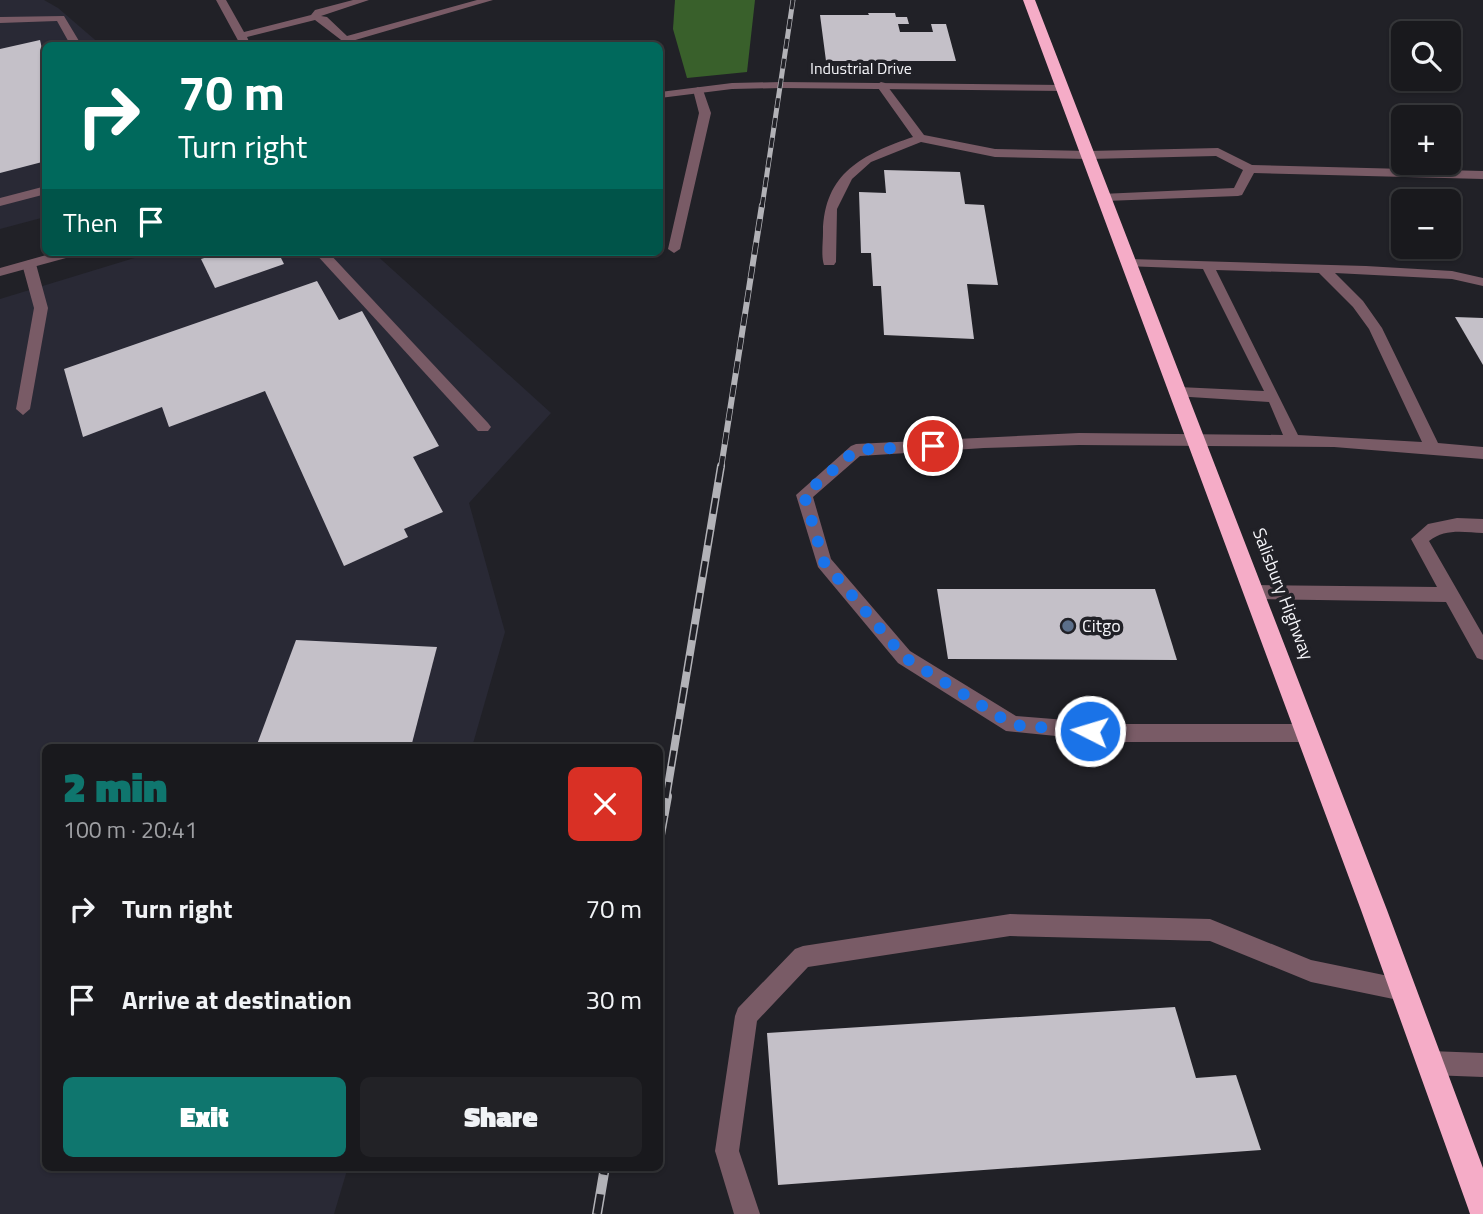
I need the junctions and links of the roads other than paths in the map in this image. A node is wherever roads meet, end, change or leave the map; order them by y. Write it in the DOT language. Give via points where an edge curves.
graph roads {
  1 [pos="221,0"];
  2 [pos="365,0"];
  3 [pos="488,0"];
  4 [pos="1029,0"];
  5 [pos="315,17"];
  6 [pos="0,20"];
  7 [pos="243,41"];
  8 [pos="75,42"];
  9 [pos="881,85"];
  10 [pos="1063,88"];
  11 [pos="698,90"];
  12 [pos="663,95"];
  13 [pos="920,138"];
  14 [pos="1089,155"];
  15 [pos="1250,169"];
  16 [pos="1483,175"];
  17 [pos="42,191"];
  18 [pos="1105,197"];
  19 [pos="0,202"];
  20 [pos="674,249"];
  21 [pos="58,256"];
  22 [pos="325,256"];
  23 [pos="829,262"];
  24 [pos="1130,263"];
  25 [pos="29,264"];
  26 [pos="1207,265"];
  27 [pos="1323,270"];
  28 [pos="0,272"];
  29 [pos="1483,282"];
  30 [pos="1179,392"];
  31 [pos="1274,397"];
  32 [pos="23,409"];
  33 [pos="483,427"];
  34 [pos="1293,441"];
  35 [pos="1197,442"];
  36 [pos="1433,449"];
  37 [pos="1483,453"];
  38 [pos="1483,526"];
  39 [pos="1254,592"];
  40 [pos="1451,595"];
  41 [pos="1477,630"];
  42 [pos="1483,652"];
  43 [pos="1307,733"];
  44 [pos="1403,990"];
  45 [pos="1430,1063"];
  46 [pos="1483,1065"];
  47 [pos="1483,1208"];
  48 [pos="747,1214"];
  1 -- 7 [label="street"];
  2 -- 5 [label="street"];
  3 -- 5 [label="street" via="345,40"];
  4 -- 10 [label="highway, Salisbury Highway"];
  5 -- 7 [label="street"];
  6 -- 8 [label="street" via="61,18"];
  9 -- 10 [label="street, Industrial Drive"];
  9 -- 11 [label="street, Industrial Drive"];
  9 -- 13 [label="street"];
  10 -- 14 [label="highway, Salisbury Highway"];
  11 -- 12 [label="street, Industrial Drive"];
  11 -- 20 [label="street" via="705,113"];
  13 -- 14 [label="street" via="995,153"];
  13 -- 23 [label="street" via="852,167 832,204"];
  14 -- 15 [label="street" via="1217,152"];
  14 -- 18 [label="highway, Salisbury Highway"];
  15 -- 16 [label="street"];
  15 -- 18 [label="street" via="1238,192"];
  17 -- 19 [label="street"];
  18 -- 24 [label="highway, Salisbury Highway"];
  21 -- 25 [label="street"];
  22 -- 33 [label="street"];
  24 -- 26 [label="street"];
  24 -- 30 [label="highway, Salisbury Highway"];
  25 -- 28 [label="street"];
  25 -- 32 [label="street" via="41,308"];
  26 -- 27 [label="street"];
  26 -- 31 [label="street"];
  27 -- 29 [label="street" via="1452,275"];
  27 -- 36 [label="street" via="1375,328"];
  30 -- 31 [label="street"];
  30 -- 35 [label="highway, Salisbury Highway"];
  31 -- 34 [label="street"];
  34 -- 35 [label="street"];
  34 -- 36 [label="street"];
  35 -- 39 [label="highway, Salisbury Highway"];
  35 -- 43 [label="street" via="1079,439 856,450 804,495 824,562 904,657 1013,725 1116,733"];
  36 -- 37 [label="street"];
  38 -- 40 [label="street" via="1430,528 1419,539"];
  39 -- 40 [label="street"];
  39 -- 43 [label="highway, Salisbury Highway"];
  40 -- 41 [label="street"];
  41 -- 42 [label="street"];
  43 -- 44 [label="highway, Salisbury Highway"];
  44 -- 45 [label="highway, Salisbury Highway"];
  44 -- 48 [label="street" via="1311,971 1210,930 1010,925 803,957 746,1016 727,1151"];
  45 -- 46 [label="street"];
  45 -- 47 [label="highway, Salisbury Highway"];
}
